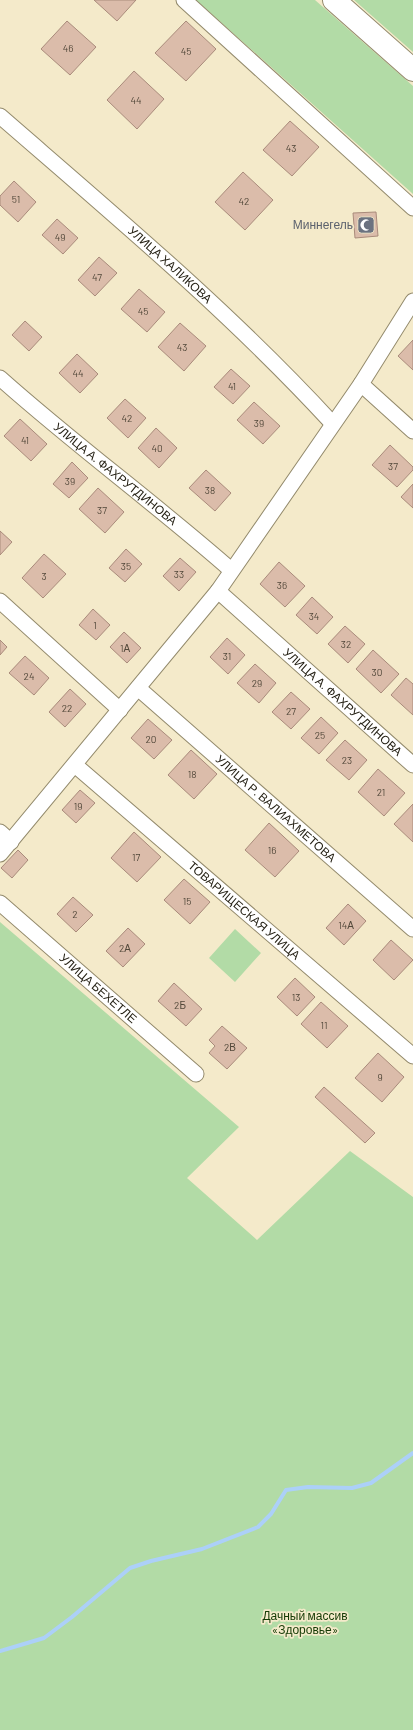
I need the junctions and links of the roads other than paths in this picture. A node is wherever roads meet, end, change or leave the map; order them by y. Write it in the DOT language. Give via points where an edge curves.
graph roads {
  1 [pos="184,0"];
  2 [pos="334,0"];
  3 [pos="413,70"];
  4 [pos="0,116"];
  5 [pos="413,208"];
  6 [pos="413,302"];
  7 [pos="0,378"];
  8 [pos="361,384"];
  9 [pos="332,423"];
  10 [pos="413,431"];
  11 [pos="232,570"];
  12 [pos="218,591"];
  13 [pos="0,601"];
  14 [pos="138,688"];
  15 [pos="120,710"];
  16 [pos="75,765"];
  17 [pos="413,765"];
  18 [pos="5,837"];
  19 [pos="0,854"];
  20 [pos="0,903"];
  21 [pos="413,929"];
  22 [pos="413,1056"];
  23 [pos="196,1074"];
  1 -- 5 [label="street"];
  2 -- 3 [label="main road"];
  4 -- 9 [label="street, УЛИЦА ХАЛИКОВА" via="218,307 289,376"];
  6 -- 8 [label="street"];
  7 -- 11 [label="street, УЛИЦА А. ФАХРУТДИНОВА"];
  8 -- 9 [label="street"];
  8 -- 10 [label="street"];
  9 -- 11 [label="street"];
  11 -- 12 [label="street"];
  12 -- 14 [label="street"];
  12 -- 17 [label="street, УЛИЦА А. ФАХРУТДИНОВА"];
  13 -- 15 [label="street"];
  14 -- 15 [label="street"];
  14 -- 21 [label="street, УЛИЦА Р. ВАЛИАХМЕТОВА"];
  15 -- 16 [label="street"];
  16 -- 18 [label="street"];
  16 -- 22 [label="street, ТОВАРИЩЕСКАЯ УЛИЦА"];
  18 -- 19 [label="street"];
  20 -- 23 [label="street, УЛИЦА БЕХЕТЛЕ"];
}
